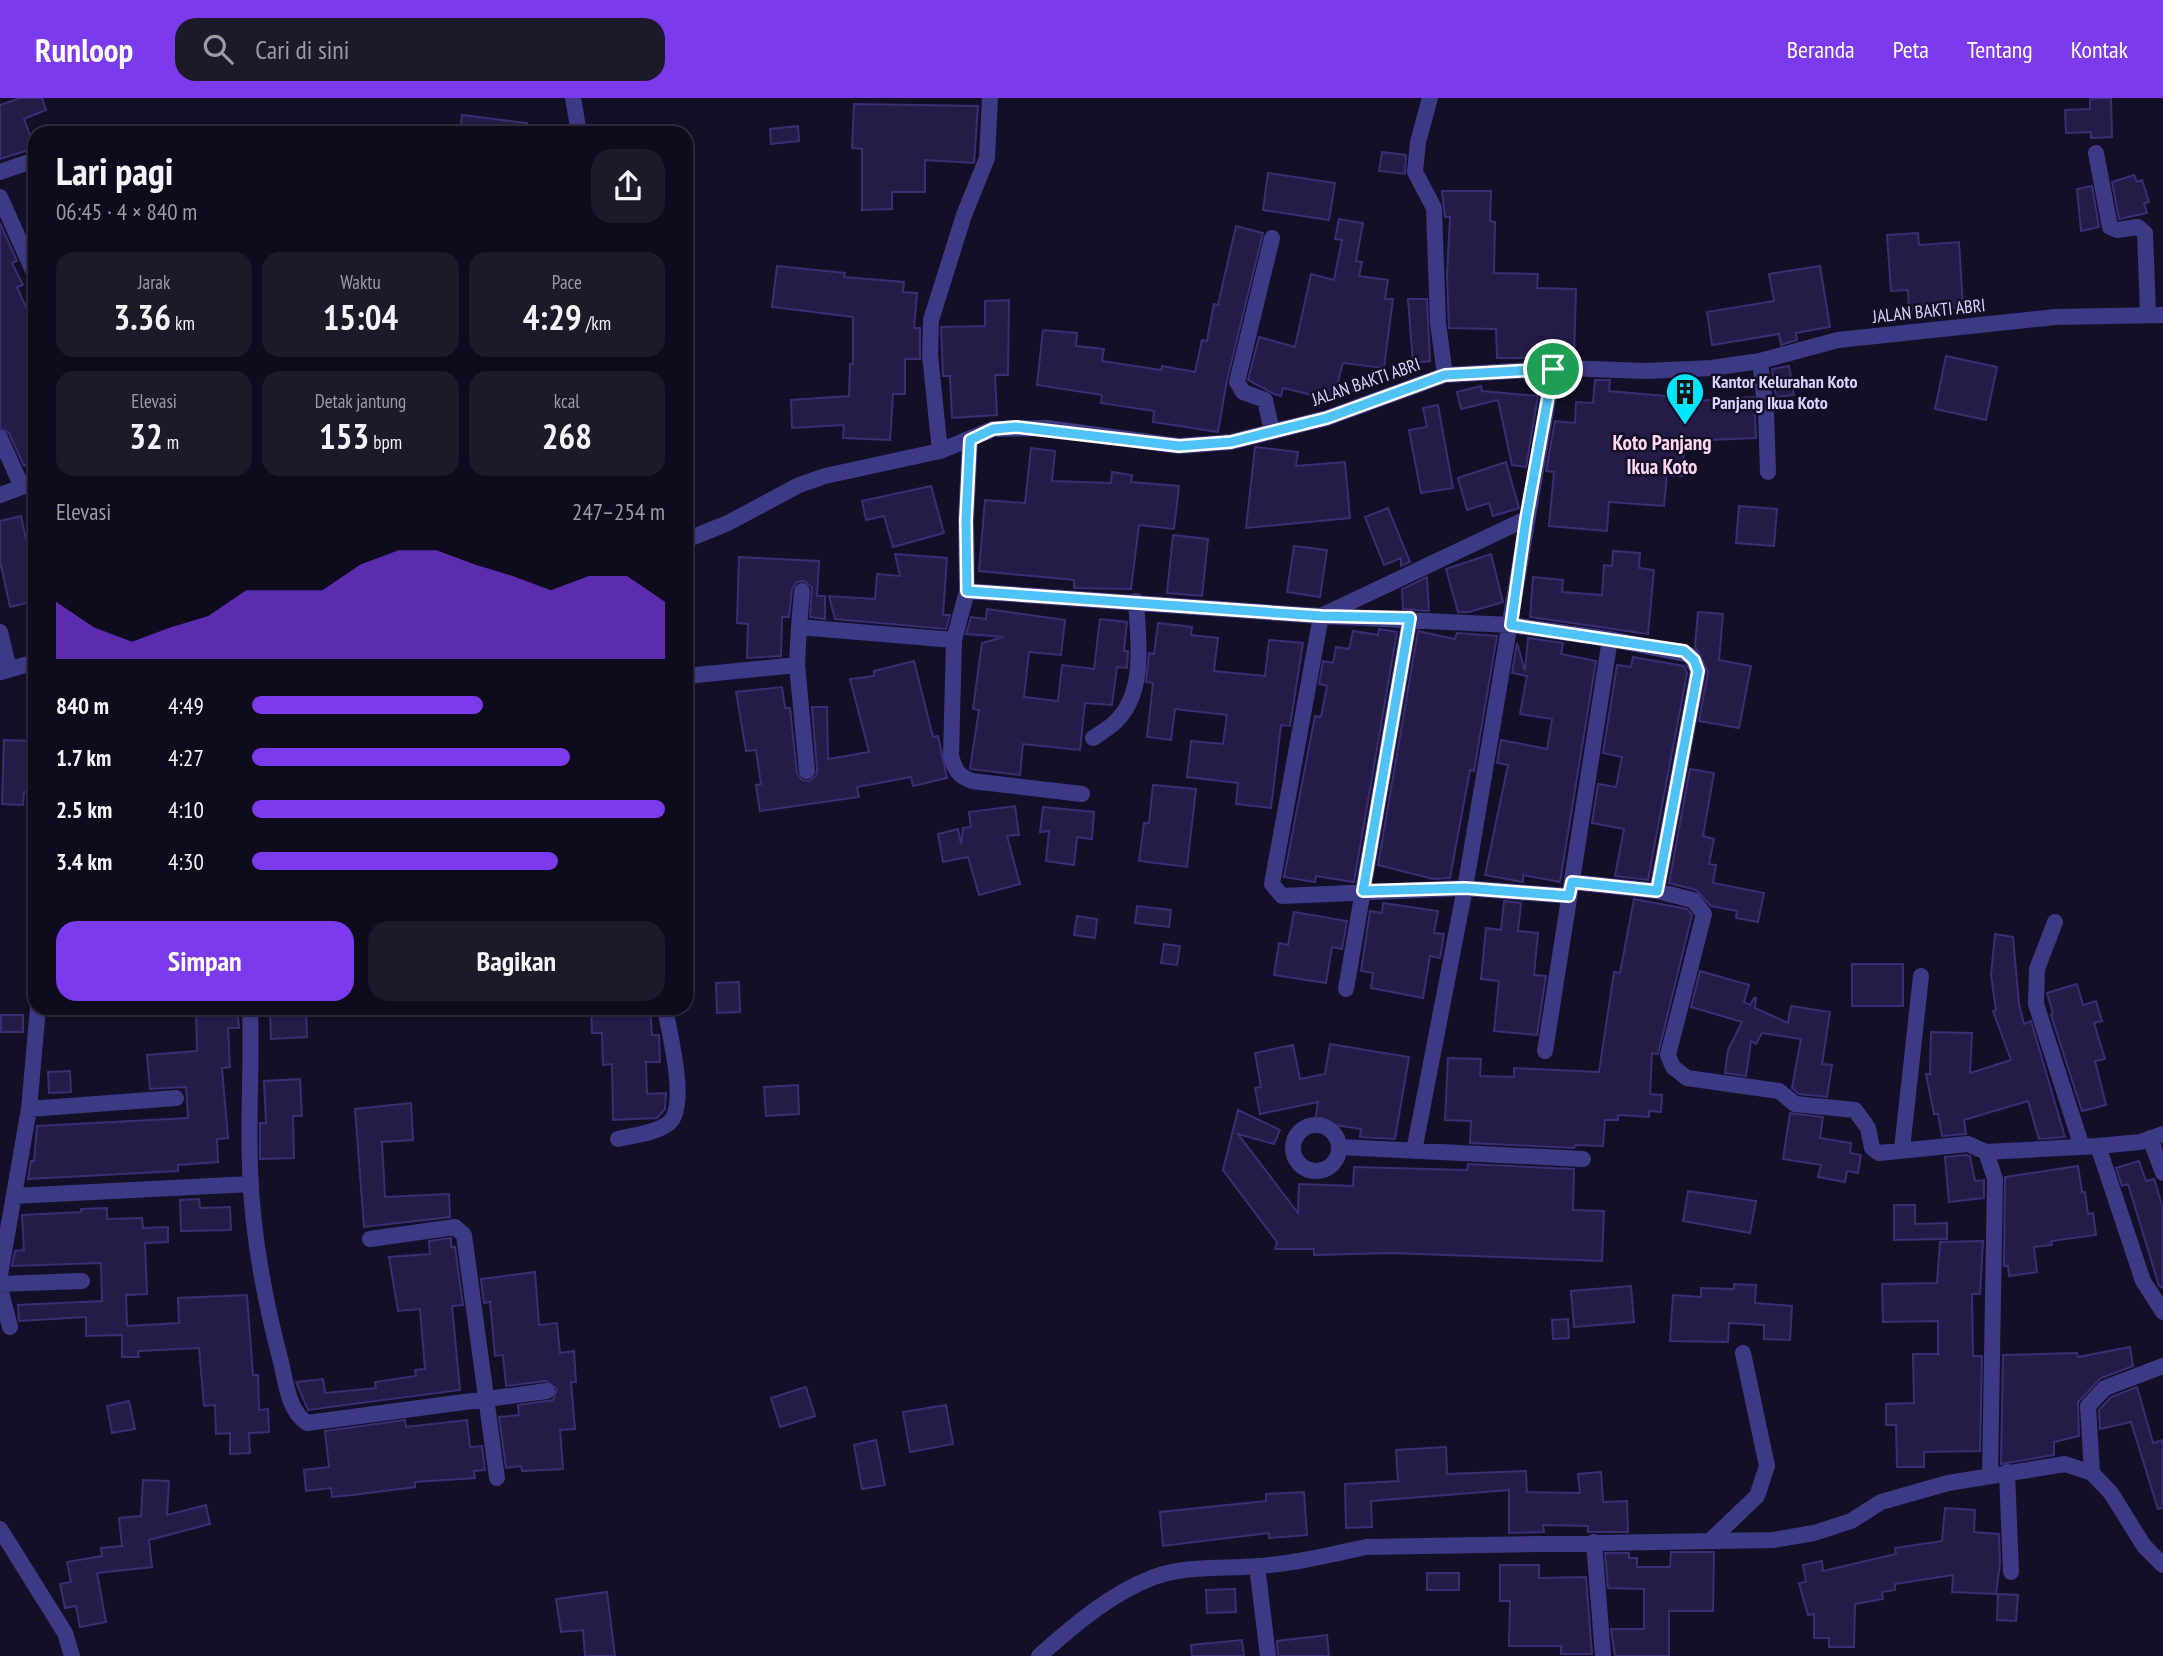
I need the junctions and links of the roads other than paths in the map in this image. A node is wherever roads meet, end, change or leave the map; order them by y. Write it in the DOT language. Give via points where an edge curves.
graph roads {
  1 [pos="573,98"];
  2 [pos="990,98"];
  3 [pos="1430,98"];
  4 [pos="578,126"];
  5 [pos="2096,153"];
  6 [pos="28,162"];
  7 [pos="0,172"];
  8 [pos="0,197"];
  9 [pos="1272,237"];
  10 [pos="28,259"];
  11 [pos="2155,314"];
  12 [pos="1760,361"];
  13 [pos="1553,369"];
  14 [pos="1445,375"];
  15 [pos="1272,431"];
  16 [pos="0,438"];
  17 [pos="970,440"];
  18 [pos="940,451"];
  19 [pos="1768,472"];
  20 [pos="28,482"];
  21 [pos="28,484"];
  22 [pos="0,495"];
  23 [pos="1526,519"];
  24 [pos="693,537"];
  25 [pos="802,591"];
  26 [pos="967,591"];
  27 [pos="1136,601"];
  28 [pos="1321,616"];
  29 [pos="1410,618"];
  30 [pos="1511,625"];
  31 [pos="799,627"];
  32 [pos="0,632"];
  33 [pos="1610,639"];
  34 [pos="954,640"];
  35 [pos="28,664"];
  36 [pos="797,666"];
  37 [pos="5,671"];
  38 [pos="693,675"];
  39 [pos="1093,738"];
  40 [pos="807,771"];
  41 [pos="1082,794"];
  42 [pos="1465,888"];
  43 [pos="1570,889"];
  44 [pos="1363,891"];
  45 [pos="1657,891"];
  46 [pos="2055,922"];
  47 [pos="1921,976"];
  48 [pos="1346,989"];
  49 [pos="37,1015"];
  50 [pos="250,1015"];
  51 [pos="666,1015"];
  52 [pos="1545,1051"];
  53 [pos="176,1098"];
  54 [pos="29,1109"];
  55 [pos="2156,1136"];
  56 [pos="618,1139"];
  57 [pos="2090,1146"];
  58 [pos="1340,1147"];
  59 [pos="1902,1149"];
  60 [pos="1414,1151"];
  61 [pos="1986,1152"];
  62 [pos="1583,1159"];
  63 [pos="2163,1173"];
  64 [pos="251,1184"];
  65 [pos="14,1196"];
  66 [pos="370,1239"];
  67 [pos="0,1275"];
  68 [pos="82,1281"];
  69 [pos="0,1286"];
  70 [pos="2163,1312"];
  71 [pos="10,1326"];
  72 [pos="1743,1353"];
  73 [pos="2163,1366"];
  74 [pos="547,1391"];
  75 [pos="488,1399"];
  76 [pos="2007,1472"];
  77 [pos="2092,1473"];
  78 [pos="1990,1475"];
  79 [pos="497,1478"];
  80 [pos="0,1529"];
  81 [pos="1712,1539"];
  82 [pos="1594,1542"];
  83 [pos="2163,1565"];
  84 [pos="1257,1566"];
  85 [pos="2011,1572"];
  86 [pos="72,1656"];
  87 [pos="1039,1656"];
  88 [pos="1268,1656"];
  89 [pos="1603,1656"];
  1 -- 4 [label="street"];
  2 -- 18 [label="street" via="987,158 931,320"];
  3 -- 14 [label="street" via="1415,172 1434,208 1438,323"];
  5 -- 11 [label="street" via="2110,227 2138,228 2145,233"];
  6 -- 7 [label="street"];
  8 -- 10 [label="street"];
  9 -- 15 [label="street" via="1237,382 1243,392 1265,400"];
  11 -- 12 [label="street, JALAN BAKTI ABRI" via="2055,317 1838,340"];
  12 -- 13 [label="street, JALAN BAKTI ABRI" via="1646,371"];
  12 -- 19 [label="street"];
  13 -- 14 [label="street, JALAN BAKTI ABRI"];
  13 -- 23 [label="street"];
  14 -- 15 [label="street, JALAN BAKTI ABRI" via="1327,418"];
  15 -- 17 [label="street, JALAN BAKTI ABRI" via="1231,442 1179,446 1016,427 993,429"];
  16 -- 20 [label="street"];
  17 -- 18 [label="street, JALAN BAKTI ABRI"];
  17 -- 26 [label="street"];
  18 -- 24 [label="street, JALAN BAKTI ABRI" via="799,485"];
  21 -- 22 [label="street"];
  23 -- 28 [label="street"];
  23 -- 30 [label="street"];
  25 -- 31 [label="street"];
  26 -- 27 [label="street"];
  26 -- 34 [label="street"];
  27 -- 28 [label="street"];
  27 -- 39 [label="street" via="1138,651 1133,698 1118,721"];
  28 -- 29 [label="street"];
  28 -- 44 [label="street" via="1272,884 1282,896"];
  29 -- 30 [label="street"];
  29 -- 44 [label="street"];
  30 -- 33 [label="street"];
  30 -- 42 [label="street"];
  31 -- 34 [label="street"];
  31 -- 36 [label="street"];
  32 -- 37 [label="street"];
  33 -- 43 [label="street"];
  33 -- 45 [label="street" via="1684,651 1698,671"];
  34 -- 41 [label="street" via="951,756 961,777"];
  35 -- 37 [label="street"];
  36 -- 38 [label="street"];
  36 -- 40 [label="street"];
  42 -- 43 [label="street"];
  42 -- 44 [label="street"];
  42 -- 60 [label="street"];
  43 -- 45 [label="street"];
  43 -- 52 [label="street"];
  44 -- 48 [label="street"];
  45 -- 59 [label="street" via="1693,900 1703,915 1668,1055 1679,1074 1779,1091 1795,1104 1855,1110 1868,1128 1875,1152"];
  46 -- 57 [label="street" via="2037,969 2036,1004"];
  47 -- 59 [label="street"];
  49 -- 54 [label="street"];
  50 -- 64 [label="street"];
  51 -- 56 [label="street" via="679,1098 674,1116 661,1128"];
  53 -- 54 [label="street"];
  54 -- 65 [label="street"];
  55 -- 57 [label="street"];
  55 -- 63 [label="street"];
  57 -- 61 [label="street"];
  57 -- 70 [label="street" via="2143,1281"];
  58 -- 60 [label="street"];
  59 -- 61 [label="street" via="1968,1143"];
  60 -- 62 [label="street"];
  61 -- 78 [label="street" via="1995,1179"];
  64 -- 65 [label="street"];
  64 -- 75 [label="street" via="256,1251 299,1418 307,1423"];
  65 -- 67 [label="street"];
  66 -- 75 [label="street" via="455,1227 464,1236"];
  68 -- 69 [label="street"];
  69 -- 71 [label="street"];
  72 -- 81 [label="street" via="1767,1466 1757,1496"];
  73 -- 77 [label="street" via="2105,1388 2088,1406"];
  74 -- 75 [label="street"];
  75 -- 79 [label="street"];
  76 -- 77 [label="street" via="2065,1464"];
  76 -- 78 [label="street"];
  76 -- 85 [label="street"];
  77 -- 83 [label="street"];
  78 -- 81 [label="street" via="1881,1502 1851,1521 1814,1533 1773,1540"];
  80 -- 86 [label="street" via="60,1624"];
  81 -- 82 [label="street"];
  82 -- 84 [label="street" via="1366,1547"];
  82 -- 89 [label="street"];
  84 -- 87 [label="street" via="1203,1566 1154,1577 1113,1597"];
  84 -- 88 [label="street"];
}
